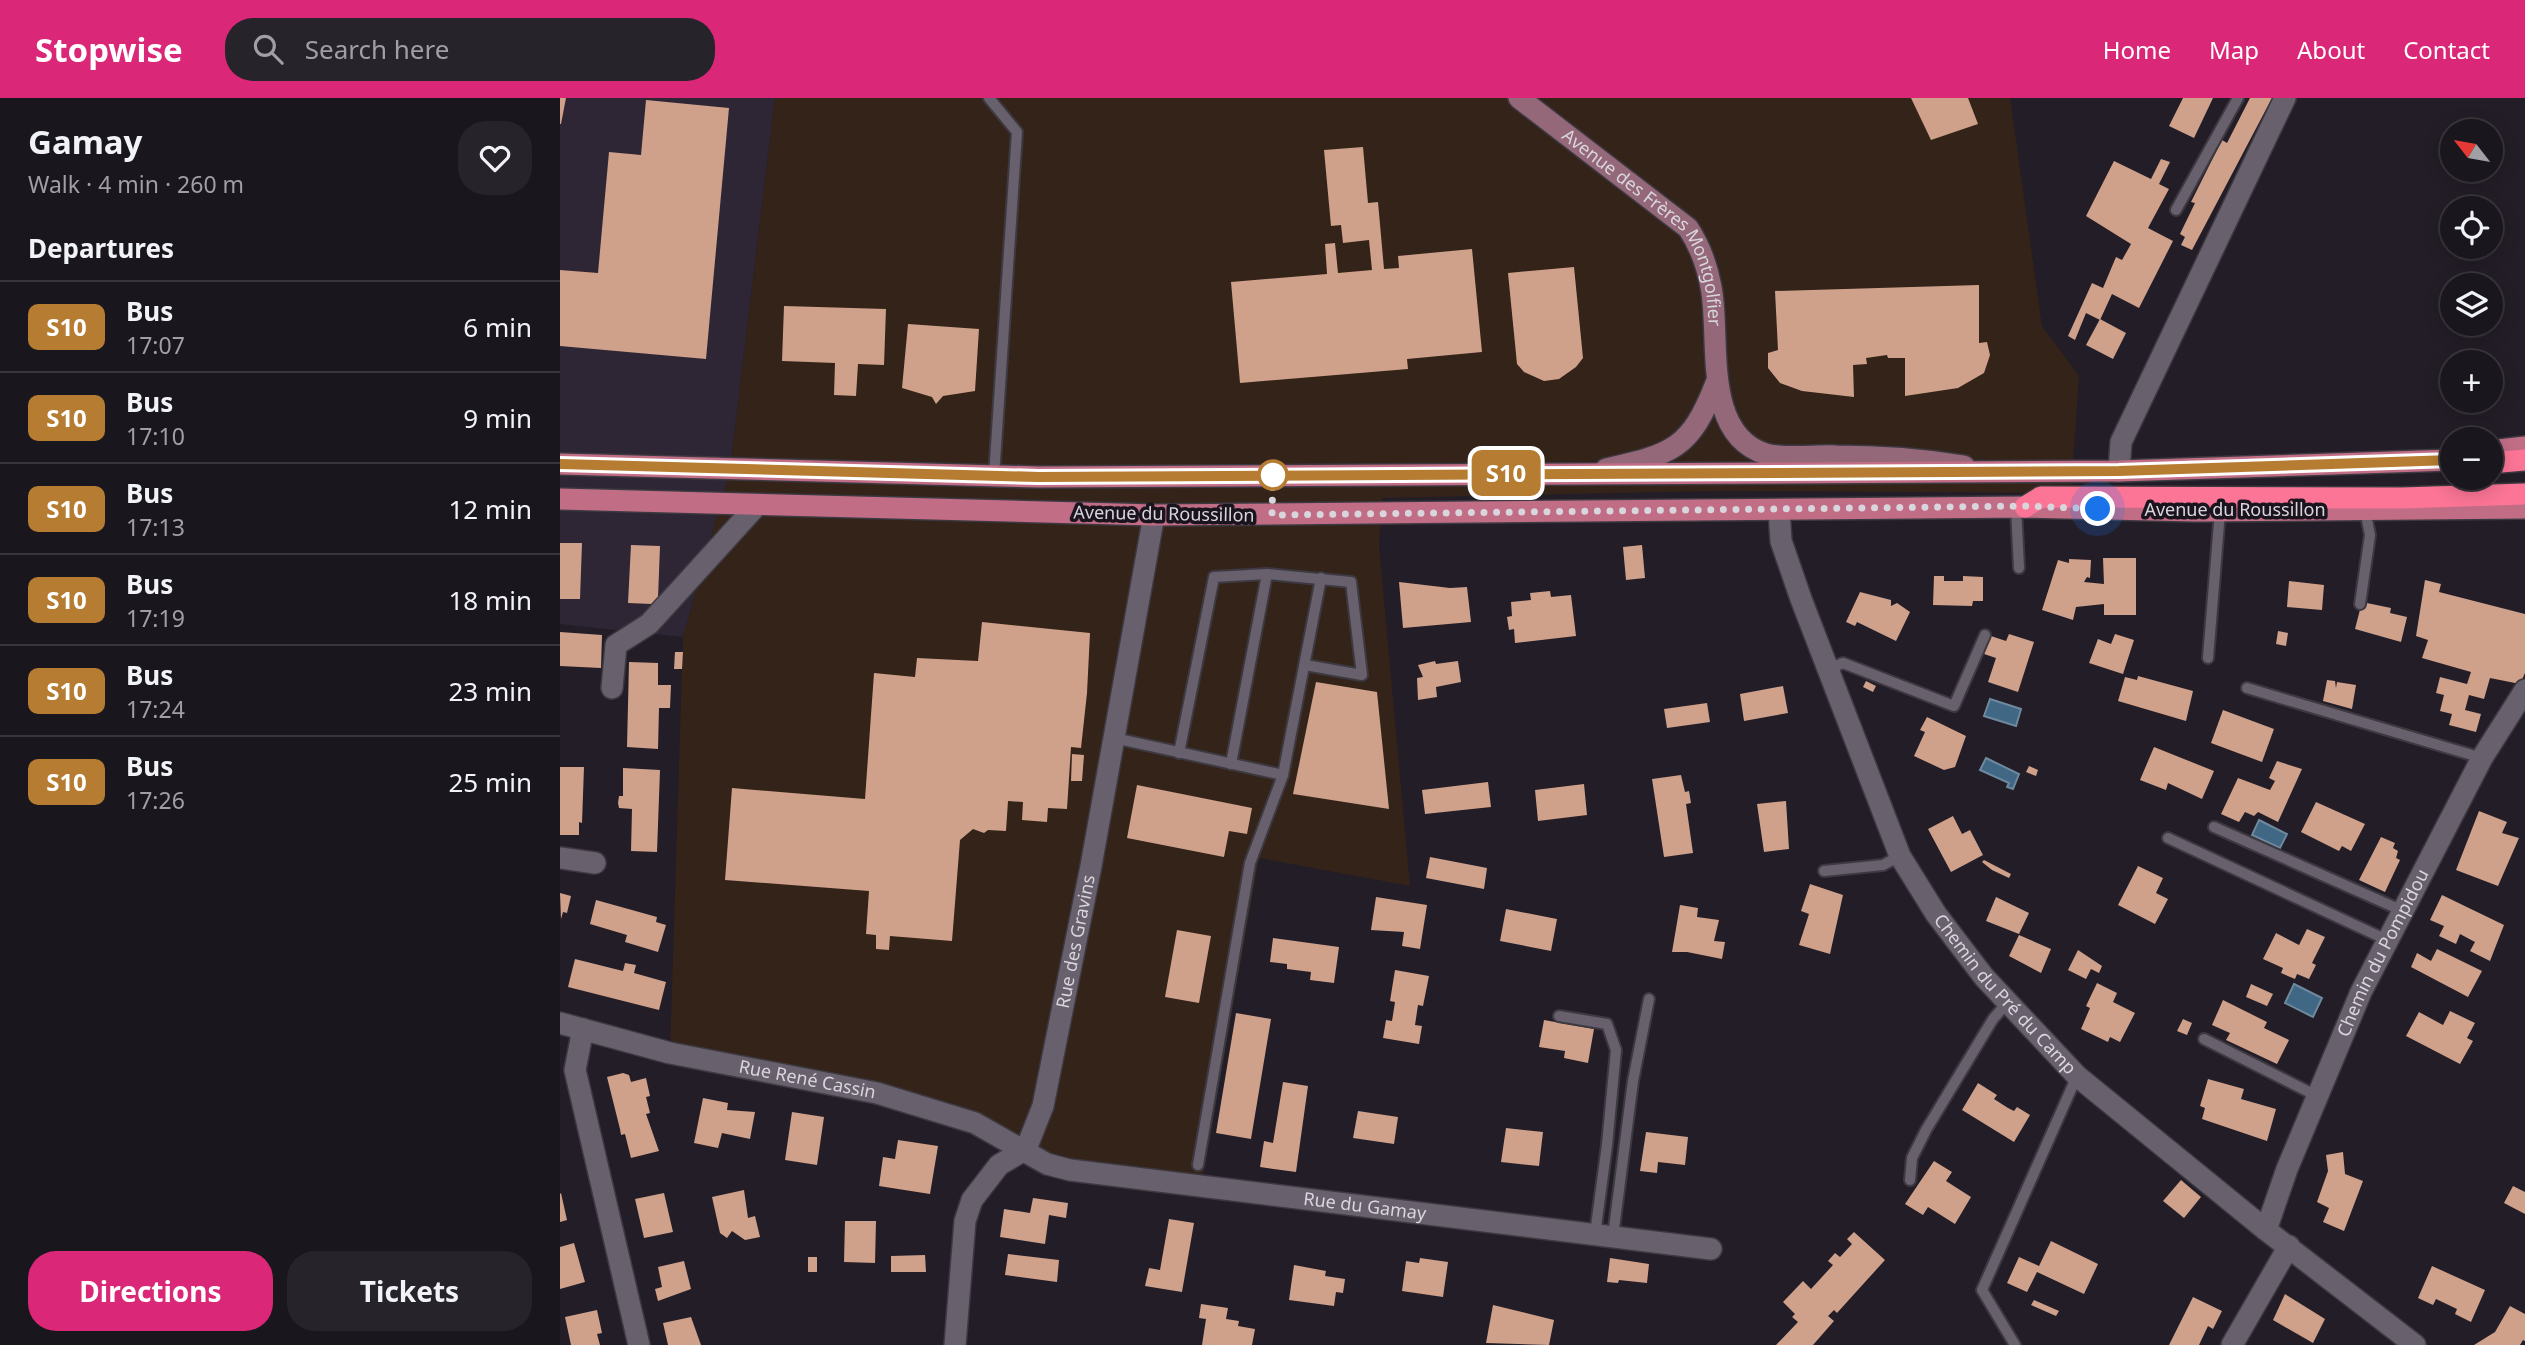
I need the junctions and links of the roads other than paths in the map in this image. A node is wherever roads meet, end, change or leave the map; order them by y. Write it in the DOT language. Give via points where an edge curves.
graph roads {
  1 [pos="989,98"];
  2 [pos="1519,98"];
  3 [pos="2238,98"];
  4 [pos="2285,98"];
  5 [pos="2176,210"];
  6 [pos="1716,383"];
  7 [pos="2525,447"];
  8 [pos="2503,450"];
  9 [pos="2440,460"];
  10 [pos="2525,460"];
  11 [pos="2503,462"];
  12 [pos="560,464"];
  13 [pos="2119,471"];
  14 [pos="2004,472"];
  15 [pos="1591,473"];
  16 [pos="995,476"];
  17 [pos="2525,494"];
  18 [pos="560,499"];
  19 [pos="757,505"];
  20 [pos="2021,507"];
  21 [pos="2525,508"];
  22 [pos="1779,510"];
  23 [pos="2365,510"];
  24 [pos="2220,511"];
  25 [pos="1154,515"];
  26 [pos="2019,568"];
  27 [pos="1267,573"];
  28 [pos="1321,578"];
  29 [pos="2360,604"];
  30 [pos="1985,635"];
  31 [pos="2208,658"];
  32 [pos="1304,665"];
  33 [pos="1828,669"];
  34 [pos="612,688"];
  35 [pos="2247,688"];
  36 [pos="2525,690"];
  37 [pos="1114,738"];
  38 [pos="1179,753"];
  39 [pos="2482,758"];
  40 [pos="1231,764"];
  41 [pos="1283,775"];
  42 [pos="2214,827"];
  43 [pos="2168,838"];
  44 [pos="1900,856"];
  45 [pos="560,858"];
  46 [pos="596,863"];
  47 [pos="1824,871"];
  48 [pos="2403,911"];
  49 [pos="2387,940"];
  50 [pos="1649,999"];
  51 [pos="2006,1004"];
  52 [pos="1559,1016"];
  53 [pos="560,1023"];
  54 [pos="583,1029"];
  55 [pos="2204,1039"];
  56 [pos="2077,1076"];
  57 [pos="2319,1097"];
  58 [pos="1026,1149"];
  59 [pos="1199,1165"];
  60 [pos="1910,1180"];
  61 [pos="2266,1230"];
  62 [pos="1604,1235"];
  63 [pos="2289,1246"];
  64 [pos="1711,1249"];
  65 [pos="639,1345"];
  66 [pos="955,1345"];
  67 [pos="2015,1345"];
  68 [pos="2232,1345"];
  69 [pos="2415,1345"];
  1 -- 16 [label="lane" via="1017,132"];
  2 -- 6 [label="street, Avenue des Frères Montgolfier" via="1688,228 1700,245 1712,288"];
  3 -- 5 [label="lane"];
  4 -- 13 [label="street" via="2121,442"];
  6 -- 14 [label="street" via="1744,442 1767,455 1906,457"];
  6 -- 15 [label="street" via="1704,414 1687,439 1661,456"];
  7 -- 8 [label="main road"];
  9 -- 13 [label="main road, Avenue du Roussillon"];
  10 -- 11 [label="highway"];
  12 -- 16 [label="main road, Avenue du Roussillon"];
  13 -- 14 [label="main road, Avenue du Roussillon"];
  14 -- 15 [label="main road, Avenue du Roussillon"];
  15 -- 16 [label="main road, Avenue du Roussillon"];
  17 -- 20 [label="highway" via="2041,497"];
  18 -- 19 [label="main road, Avenue du Roussillon"];
  19 -- 25 [label="main road, Avenue du Roussillon"];
  19 -- 34 [label="street" via="649,624 616,645"];
  20 -- 22 [label="main road, Avenue du Roussillon"];
  20 -- 24 [label="main road, Avenue du Roussillon"];
  20 -- 26 [label="lane"];
  21 -- 23 [label="main road, Avenue du Roussillon"];
  22 -- 25 [label="main road, Avenue du Roussillon"];
  22 -- 33 [label="street, Chemin du Pré du Camp" via="1782,541"];
  23 -- 24 [label="main road, Avenue du Roussillon"];
  23 -- 29 [label="lane" via="2370,536"];
  24 -- 31 [label="lane"];
  25 -- 37 [label="street, Rue des Gravins"];
  27 -- 28 [label="lane"];
  27 -- 38 [label="lane" via="1214,576"];
  27 -- 40 [label="lane"];
  28 -- 32 [label="lane"];
  28 -- 32 [label="lane" via="1351,582 1362,675"];
  30 -- 33 [label="lane" via="1954,706 1843,663"];
  32 -- 41 [label="lane"];
  33 -- 44 [label="street, Chemin du Pré du Camp"];
  35 -- 39 [label="lane"];
  36 -- 39 [label="street, Chemin du Pompidou"];
  37 -- 38 [label="lane"];
  37 -- 58 [label="street, Rue des Gravins" via="1043,1106"];
  38 -- 40 [label="lane"];
  39 -- 48 [label="street, Chemin du Pompidou"];
  40 -- 41 [label="lane"];
  41 -- 59 [label="lane" via="1250,863"];
  42 -- 48 [label="lane"];
  43 -- 49 [label="lane"];
  44 -- 47 [label="lane" via="1882,865"];
  44 -- 51 [label="street, Chemin du Pré du Camp" via="1936,914"];
  45 -- 46 [label="street"];
  48 -- 49 [label="street, Chemin du Pompidou"];
  49 -- 57 [label="street, Chemin du Pompidou"];
  50 -- 62 [label="lane"];
  51 -- 56 [label="street, Chemin du Pré du Camp"];
  51 -- 60 [label="lane" via="1926,1130 1912,1158"];
  52 -- 62 [label="lane" via="1607,1024 1616,1050"];
  53 -- 54 [label="street, Rue René Cassin"];
  54 -- 58 [label="street, Rue René Cassin" via="670,1053 877,1093 975,1123"];
  54 -- 65 [label="street" via="575,1070"];
  55 -- 57 [label="lane"];
  56 -- 61 [label="street, Chemin du Pré du Camp"];
  56 -- 67 [label="lane" via="1982,1290"];
  57 -- 61 [label="street, Chemin du Pompidou"];
  58 -- 62 [label="street, Rue du Gamay" via="1047,1164 1070,1170"];
  58 -- 66 [label="street" via="999,1165 972,1200 965,1221"];
  61 -- 63 [label="street, Chemin du Pré du Camp"];
  62 -- 64 [label="street, Rue du Gamay"];
  63 -- 68 [label="street"];
  63 -- 69 [label="street, Chemin du Pré du Camp"];
}
